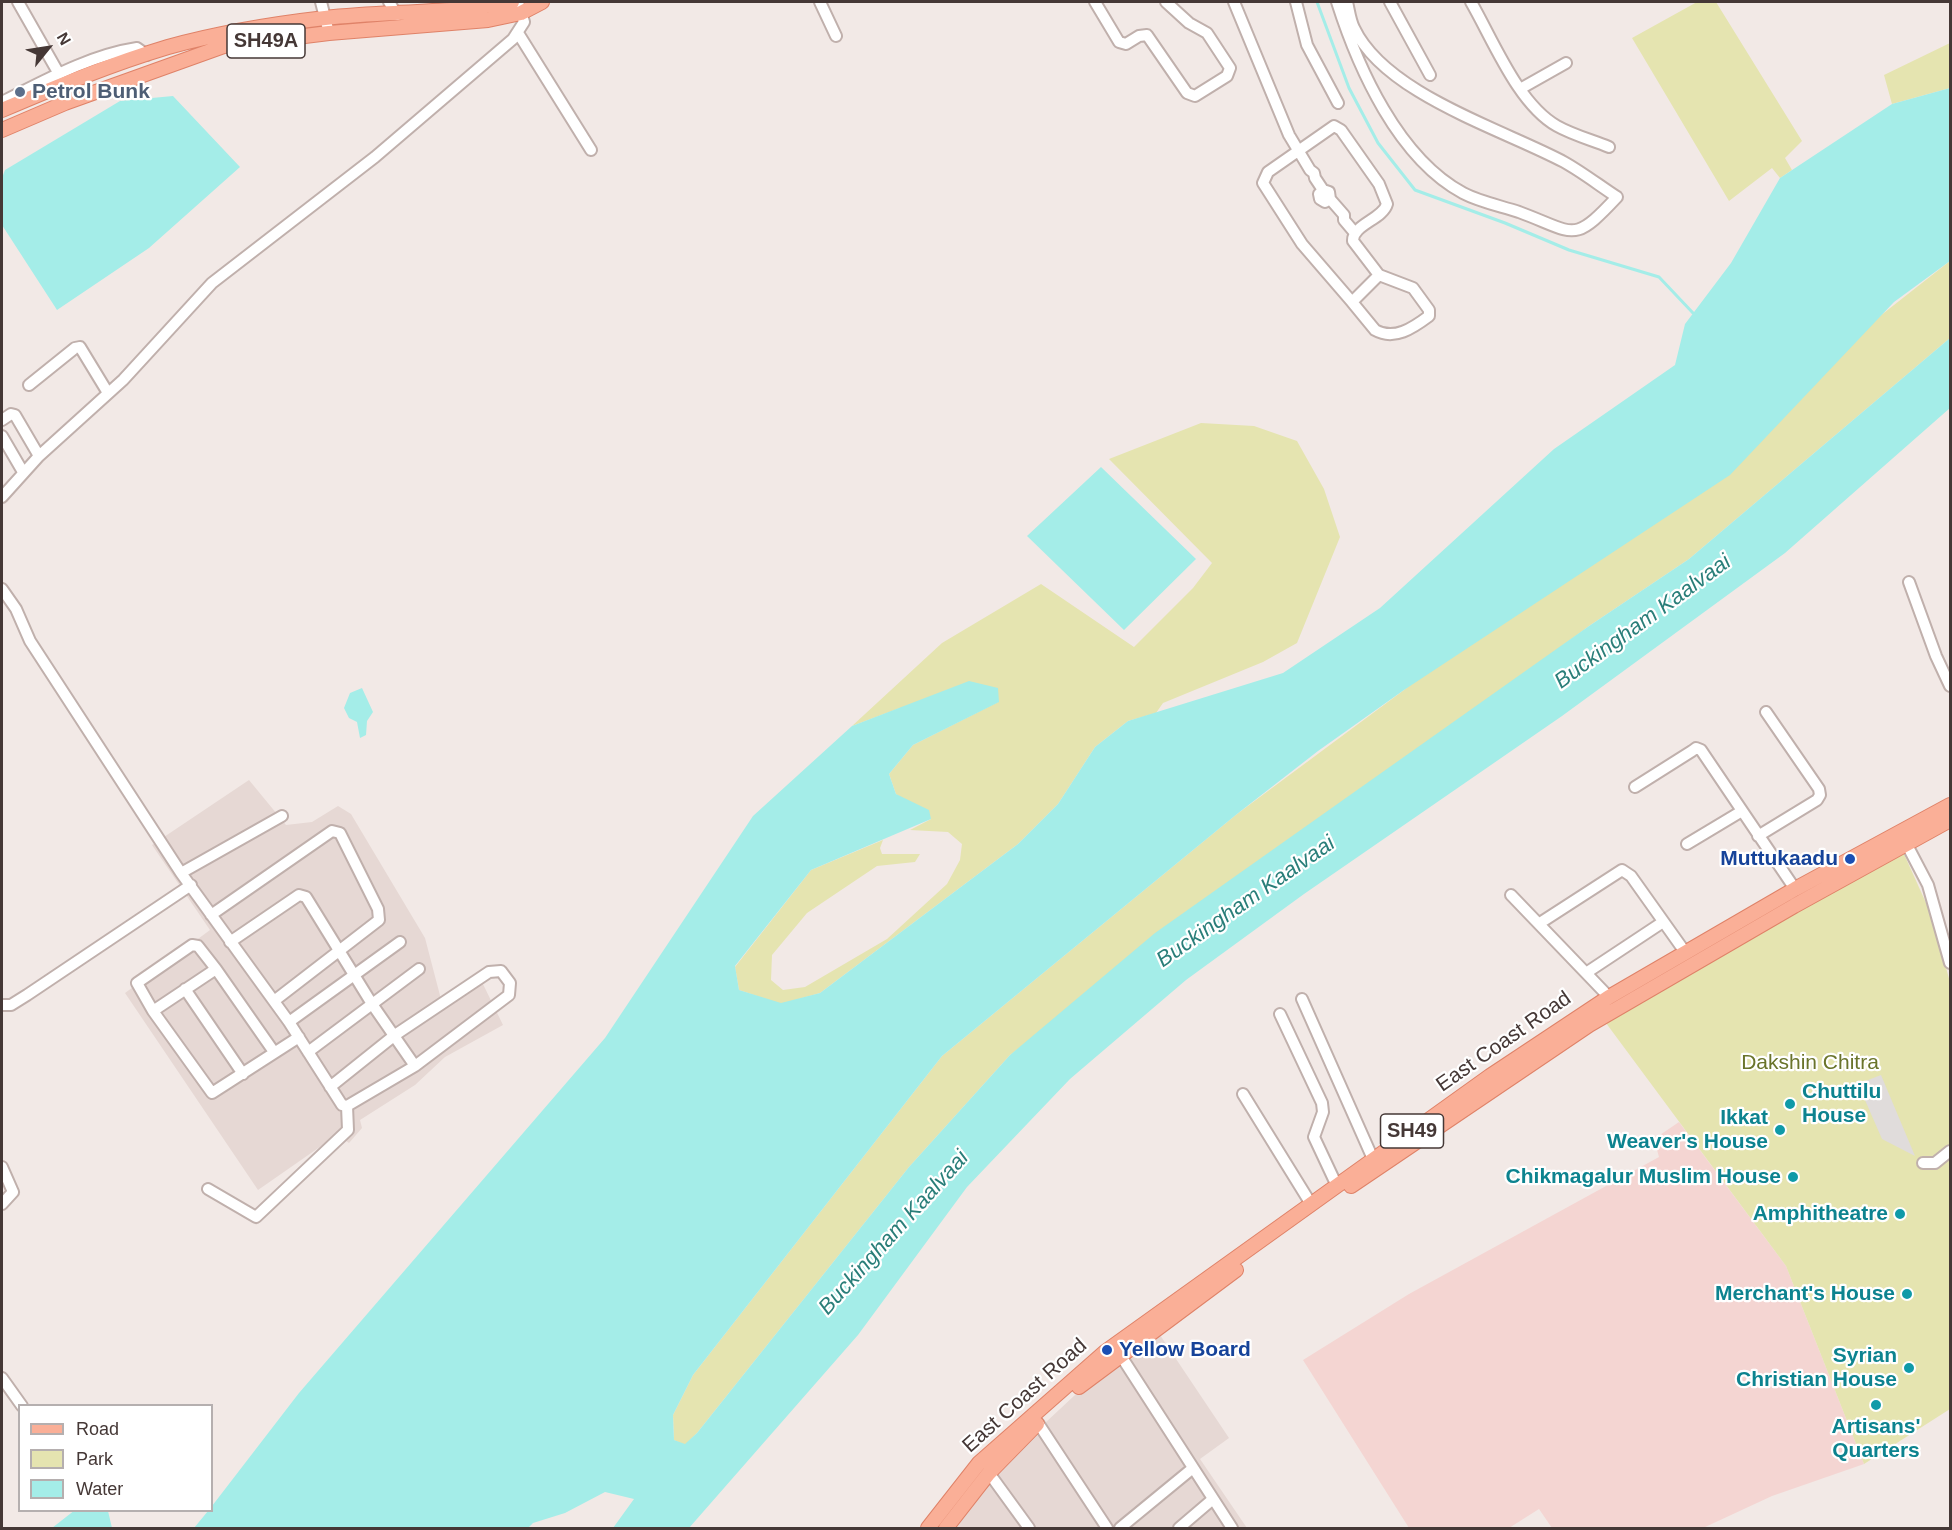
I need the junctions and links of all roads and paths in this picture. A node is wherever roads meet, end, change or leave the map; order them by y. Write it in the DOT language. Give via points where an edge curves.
graph roads {
  1 [pos="18,2"];
  2 [pos="321,2"];
  3 [pos="388,2"];
  4 [pos="512,2"];
  5 [pos="542,2"];
  6 [pos="820,2"];
  7 [pos="1095,2"];
  8 [pos="1166,2"];
  9 [pos="1234,2"];
  10 [pos="1296,2"];
  11 [pos="1337,2"];
  12 [pos="1347,2"];
  13 [pos="1390,2"];
  14 [pos="1471,2"];
  15 [pos="520,8"];
  16 [pos="397,15"];
  17 [pos="325,18"];
  18 [pos="329,33"];
  19 [pos="519,33"];
  20 [pos="836,36"];
  21 [pos="147,55"];
  22 [pos="1566,63"];
  23 [pos="59,74"];
  24 [pos="1430,75"];
  25 [pos="1520,89"];
  26 [pos="2,102"];
  27 [pos="1338,103"];
  28 [pos="2,110"];
  29 [pos="2,130"];
  30 [pos="1609,147"];
  31 [pos="591,150"];
  32 [pos="1297,152"];
  33 [pos="1353,236"];
  34 [pos="1379,275"];
  35 [pos="1352,302"];
  36 [pos="29,385"];
  37 [pos="108,393"];
  38 [pos="2,420"];
  39 [pos="2,436"];
  40 [pos="39,456"];
  41 [pos="23,472"];
  42 [pos="2,497"];
  43 [pos="1910,582"];
  44 [pos="2,589"];
  45 [pos="1950,686"];
  46 [pos="1766,712"];
  47 [pos="1635,787"];
  48 [pos="1950,805"];
  49 [pos="1742,811"];
  50 [pos="282,816"];
  51 [pos="1950,820"];
  52 [pos="1758,836"];
  53 [pos="1906,843"];
  54 [pos="1687,844"];
  55 [pos="181,873"];
  56 [pos="191,885"];
  57 [pos="1795,890"];
  58 [pos="1511,896"];
  59 [pos="211,915"];
  60 [pos="1663,922"];
  61 [pos="1540,923"];
  62 [pos="230,942"];
  63 [pos="400,942"];
  64 [pos="340,951"];
  65 [pos="1684,952"];
  66 [pos="1950,963"];
  67 [pos="216,969"];
  68 [pos="419,969"];
  69 [pos="1586,973"];
  70 [pos="354,975"];
  71 [pos="186,989"];
  72 [pos="1609,997"];
  73 [pos="1302,999"];
  74 [pos="274,1001"];
  75 [pos="372,1004"];
  76 [pos="2,1005"];
  77 [pos="153,1011"];
  78 [pos="1594,1013"];
  79 [pos="1280,1014"];
  80 [pos="289,1022"];
  81 [pos="395,1035"];
  82 [pos="299,1037"];
  83 [pos="274,1052"];
  84 [pos="308,1052"];
  85 [pos="415,1066"];
  86 [pos="243,1074"];
  87 [pos="330,1087"];
  88 [pos="1243,1094"];
  89 [pos="347,1106"];
  90 [pos="1950,1151"];
  91 [pos="1373,1159"];
  92 [pos="1923,1163"];
  93 [pos="2,1167"];
  94 [pos="1337,1186"];
  95 [pos="208,1189"];
  96 [pos="2,1204"];
  97 [pos="1311,1204"];
  98 [pos="1121,1356"];
  99 [pos="2,1378"];
  100 [pos="21,1404"];
  101 [pos="1038,1423"];
  102 [pos="1193,1468"];
  103 [pos="989,1473"];
  104 [pos="1213,1499"];
  105 [pos="927,1528"];
  106 [pos="946,1528"];
  107 [pos="1029,1528"];
  108 [pos="1107,1528"];
  109 [pos="1120,1528"];
  110 [pos="1179,1528"];
  111 [pos="1232,1528"];
  1 -- 23 [label="street"];
  2 -- 17 [label="street"];
  3 -- 16 [label="street"];
  4 -- 16 [label="main road, SH49A"];
  5 -- 15 [label="main road, SH49A"];
  6 -- 20 [label="street"];
  7 -- 8 [label="street" via="1119,42 1126,44 1148,35 1187,93 1195,96 1227,76 1230,68 1208,33 1188,23"];
  9 -- 32 [label="street"];
  10 -- 27 [label="street" via="1307,45"];
  11 -- 12 [label="street" via="1355,55 1408,147 1463,193 1568,232 1591,225 1617,197 1564,162 1489,129 1402,80 1372,55 1360,39"];
  13 -- 24 [label="street"];
  14 -- 25 [label="street"];
  15 -- 18 [label="main road, SH49A" via="488,20"];
  15 -- 19 [label="street" via="524,22"];
  16 -- 17 [label="main road, SH49A"];
  17 -- 18 [label="street"];
  17 -- 21 [label="main road, SH49A" via="218,35"];
  18 -- 29 [label="main road, SH49A" via="224,46"];
  19 -- 31 [label="street"];
  19 -- 37 [label="street" via="375,157 212,284"];
  21 -- 23 [label="street" via="137,48 125,50"];
  21 -- 28 [label="main road, SH49A"];
  22 -- 25 [label="street"];
  23 -- 26 [label="street"];
  25 -- 30 [label="street" via="1540,114 1557,126"];
  32 -- 33 [label="street"];
  32 -- 33 [label="street" via="1337,126 1379,184 1387,206"];
  32 -- 35 [label="street" via="1268,172 1263,183 1302,244"];
  33 -- 34 [label="street"];
  34 -- 35 [label="street"];
  34 -- 35 [label="street" via="1413,288 1427,306 1429,316 1401,333 1379,333"];
  36 -- 37 [label="street" via="80,347"];
  37 -- 40 [label="street"];
  38 -- 40 [label="street" via="11,414 15,416"];
  39 -- 41 [label="street"];
  40 -- 41 [label="street"];
  41 -- 42 [label="street"];
  43 -- 45 [label="street" via="1935,656"];
  44 -- 55 [label="street" via="30,641"];
  46 -- 52 [label="street" via="1820,795"];
  47 -- 49 [label="street" via="1696,748"];
  48 -- 57 [label="main road, East Coast Road / SH49"];
  49 -- 52 [label="street"];
  49 -- 54 [label="street"];
  50 -- 55 [label="street"];
  51 -- 53 [label="main road, East Coast Road / SH49"];
  52 -- 57 [label="street"];
  53 -- 66 [label="street" via="1928,885"];
  53 -- 78 [label="main road, East Coast Road / SH49"];
  55 -- 56 [label="street"];
  56 -- 59 [label="street"];
  56 -- 76 [label="street" via="27,995 11,1005"];
  57 -- 65 [label="main road, East Coast Road / SH49"];
  58 -- 61 [label="street"];
  59 -- 62 [label="street"];
  59 -- 64 [label="street" via="336,830 380,917"];
  60 -- 61 [label="street" via="1622,870"];
  60 -- 65 [label="street"];
  60 -- 69 [label="street"];
  61 -- 69 [label="street"];
  62 -- 64 [label="street" via="302,894 320,915"];
  62 -- 74 [label="street"];
  63 -- 70 [label="street"];
  64 -- 70 [label="street"];
  64 -- 74 [label="street"];
  65 -- 72 [label="main road, East Coast Road / SH49"];
  67 -- 71 [label="street"];
  67 -- 77 [label="street" via="198,946 192,945 137,984"];
  67 -- 83 [label="street"];
  68 -- 75 [label="street"];
  69 -- 72 [label="street"];
  70 -- 75 [label="street"];
  70 -- 80 [label="street"];
  71 -- 77 [label="street"];
  71 -- 86 [label="street"];
  72 -- 78 [label="main road, East Coast Road / SH49"];
  73 -- 91 [label="street"];
  74 -- 80 [label="street"];
  75 -- 81 [label="street"];
  75 -- 84 [label="street"];
  77 -- 86 [label="street" via="212,1094"];
  78 -- 91 [label="main road, East Coast Road / SH49"];
  78 -- 98 [label="main road, East Coast Road / SH49" via="1300,1220"];
  79 -- 94 [label="street" via="1322,1103 1323,1112 1314,1137"];
  80 -- 82 [label="street"];
  81 -- 85 [label="street"];
  81 -- 85 [label="street" via="489,972 497,970 505,975 510,983 509,996"];
  81 -- 87 [label="street"];
  82 -- 83 [label="street"];
  82 -- 84 [label="street"];
  83 -- 86 [label="street"];
  84 -- 87 [label="street"];
  85 -- 89 [label="street"];
  87 -- 89 [label="street" via="342,1105"];
  88 -- 97 [label="street"];
  89 -- 95 [label="street" via="348,1130 256,1217"];
  90 -- 92 [label="street" via="1935,1163"];
  91 -- 94 [label="main road, East Coast Road / SH49"];
  93 -- 96 [label="street" via="13,1192"];
  94 -- 97 [label="main road, East Coast Road / SH49"];
  97 -- 105 [label="main road, East Coast Road / SH49" via="1105,1352 979,1463"];
  98 -- 101 [label="main road, East Coast Road / SH49"];
  98 -- 102 [label="street"];
  99 -- 100 [label="street"];
  101 -- 103 [label="main road, East Coast Road / SH49"];
  101 -- 108 [label="street"];
  102 -- 104 [label="street"];
  102 -- 109 [label="street"];
  103 -- 106 [label="main road, East Coast Road / SH49"];
  103 -- 107 [label="street"];
  104 -- 110 [label="street"];
  104 -- 111 [label="street"];
}
